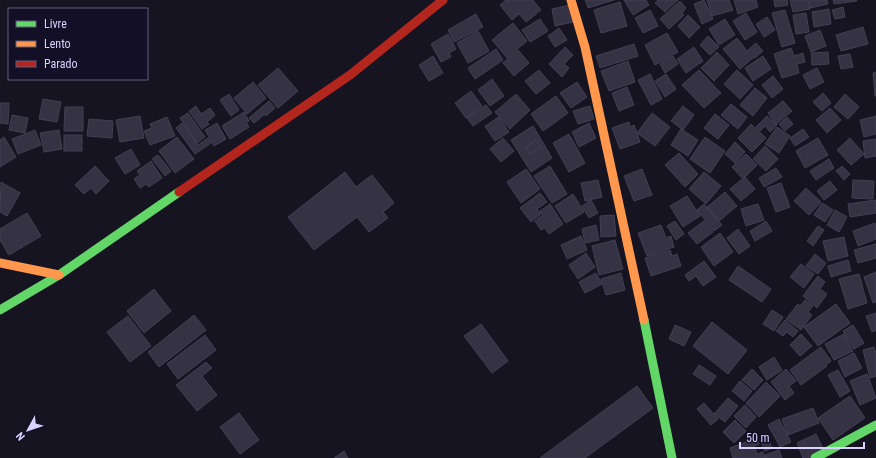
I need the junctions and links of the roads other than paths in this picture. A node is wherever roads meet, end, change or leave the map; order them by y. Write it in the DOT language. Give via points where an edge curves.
graph roads {
  1 [pos="443,0"];
  2 [pos="570,0"];
  3 [pos="0,263"];
  4 [pos="59,275"];
  5 [pos="0,310"];
  6 [pos="876,425"];
  7 [pos="672,458"];
  8 [pos="815,458"];
  1 -- 4 [label="street" via="350,75"];
  2 -- 7 [label="street" via="585,47 634,263"];
  3 -- 4 [label="street"];
  4 -- 5 [label="street"];
  6 -- 8 [label="street"];
}
